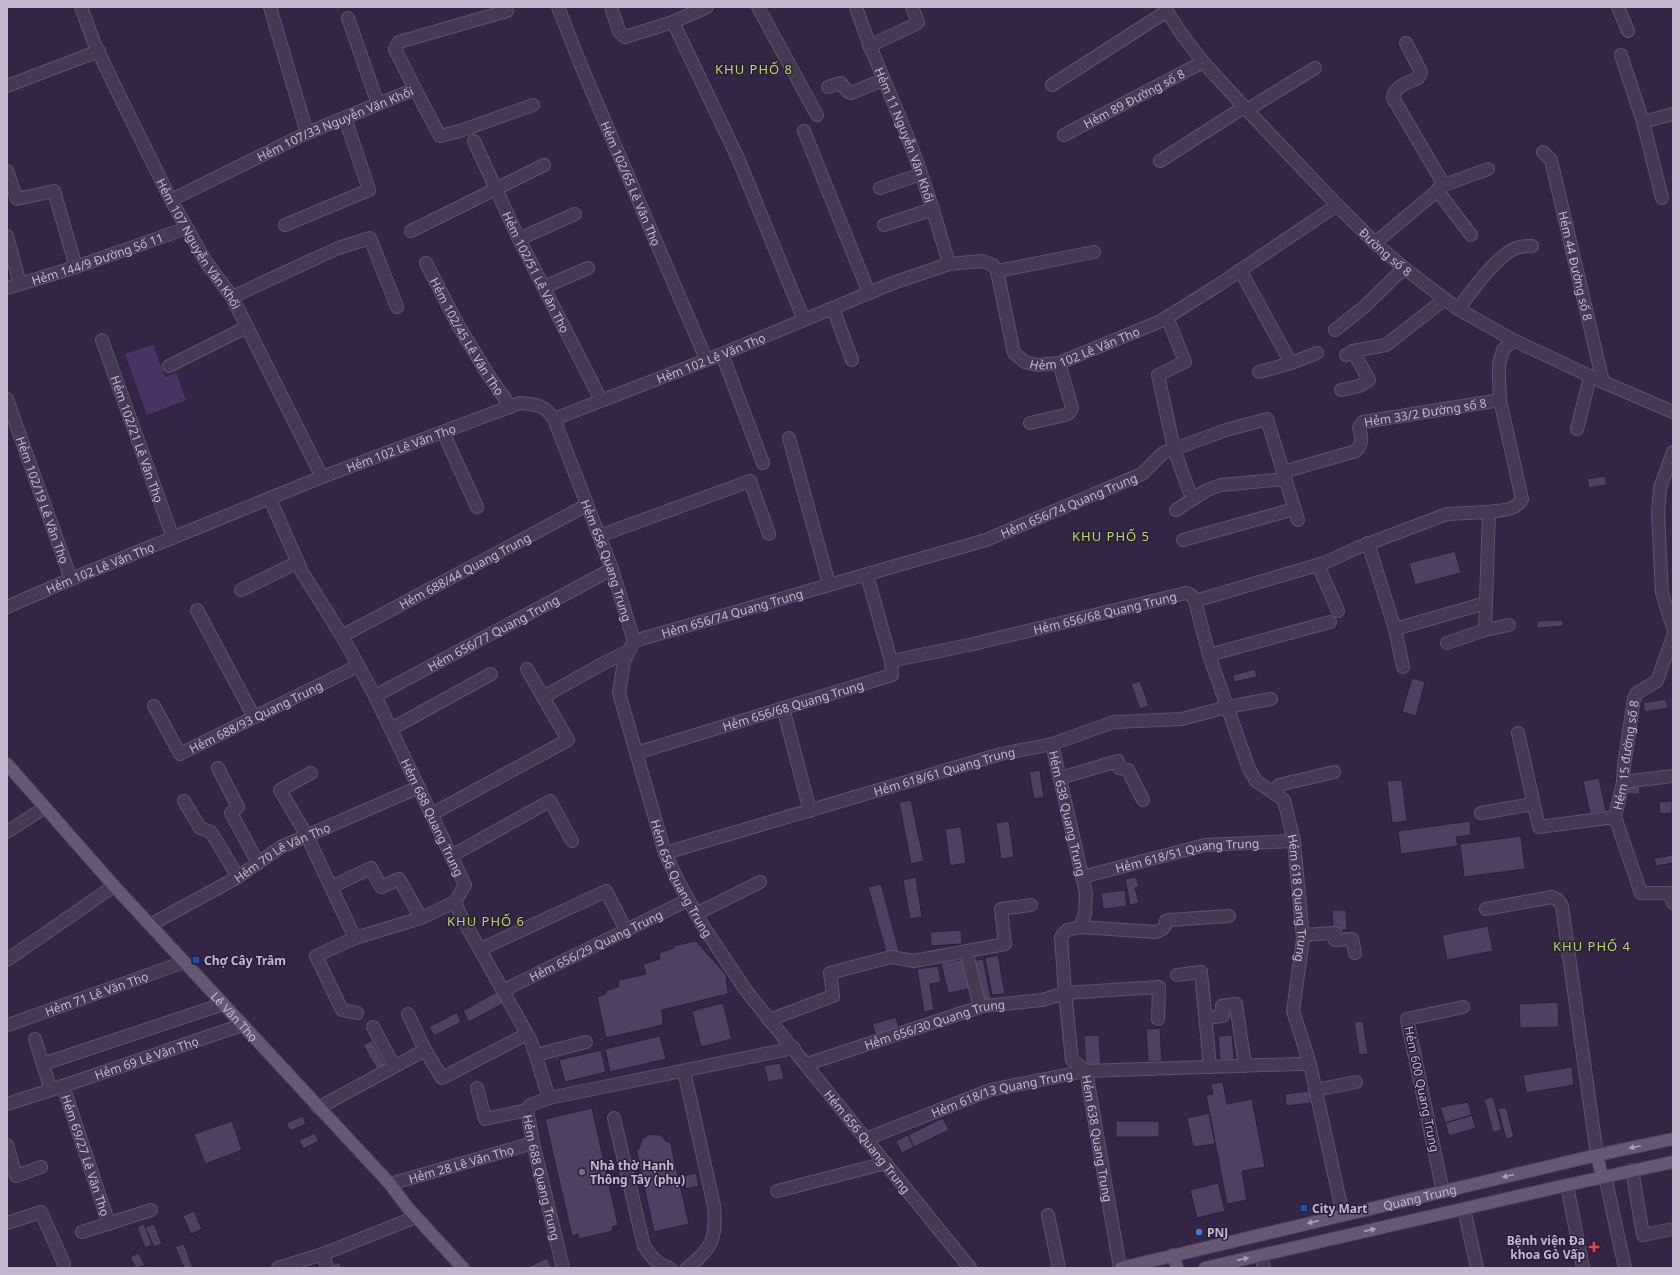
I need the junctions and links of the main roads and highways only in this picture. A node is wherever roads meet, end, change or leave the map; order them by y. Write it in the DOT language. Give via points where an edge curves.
graph roads {
  1 [pos="7,764"];
  2 [pos="1673,1139"];
  3 [pos="1597,1155"];
  4 [pos="1673,1162"];
  5 [pos="1603,1177"];
  6 [pos="1173,1255"];
  7 [pos="463,1268"];
  8 [pos="1120,1268"];
  9 [pos="1177,1268"];
  10 [pos="1205,1268"];
  1 -- 7 [label="main road, Lê Văn Thọ" via="114,886 390,1184 416,1217"];
  2 -- 3 [label="main road, Quang Trung, one-way"];
  3 -- 5 [label="main road"];
  3 -- 6 [label="main road, Quang Trung, one-way"];
  4 -- 5 [label="main road, Quang Trung"];
  10 -- 5 [label="main road, Quang Trung, one-way"];
  6 -- 8 [label="main road, Quang Trung"];
  6 -- 9 [label="main road"];
}
